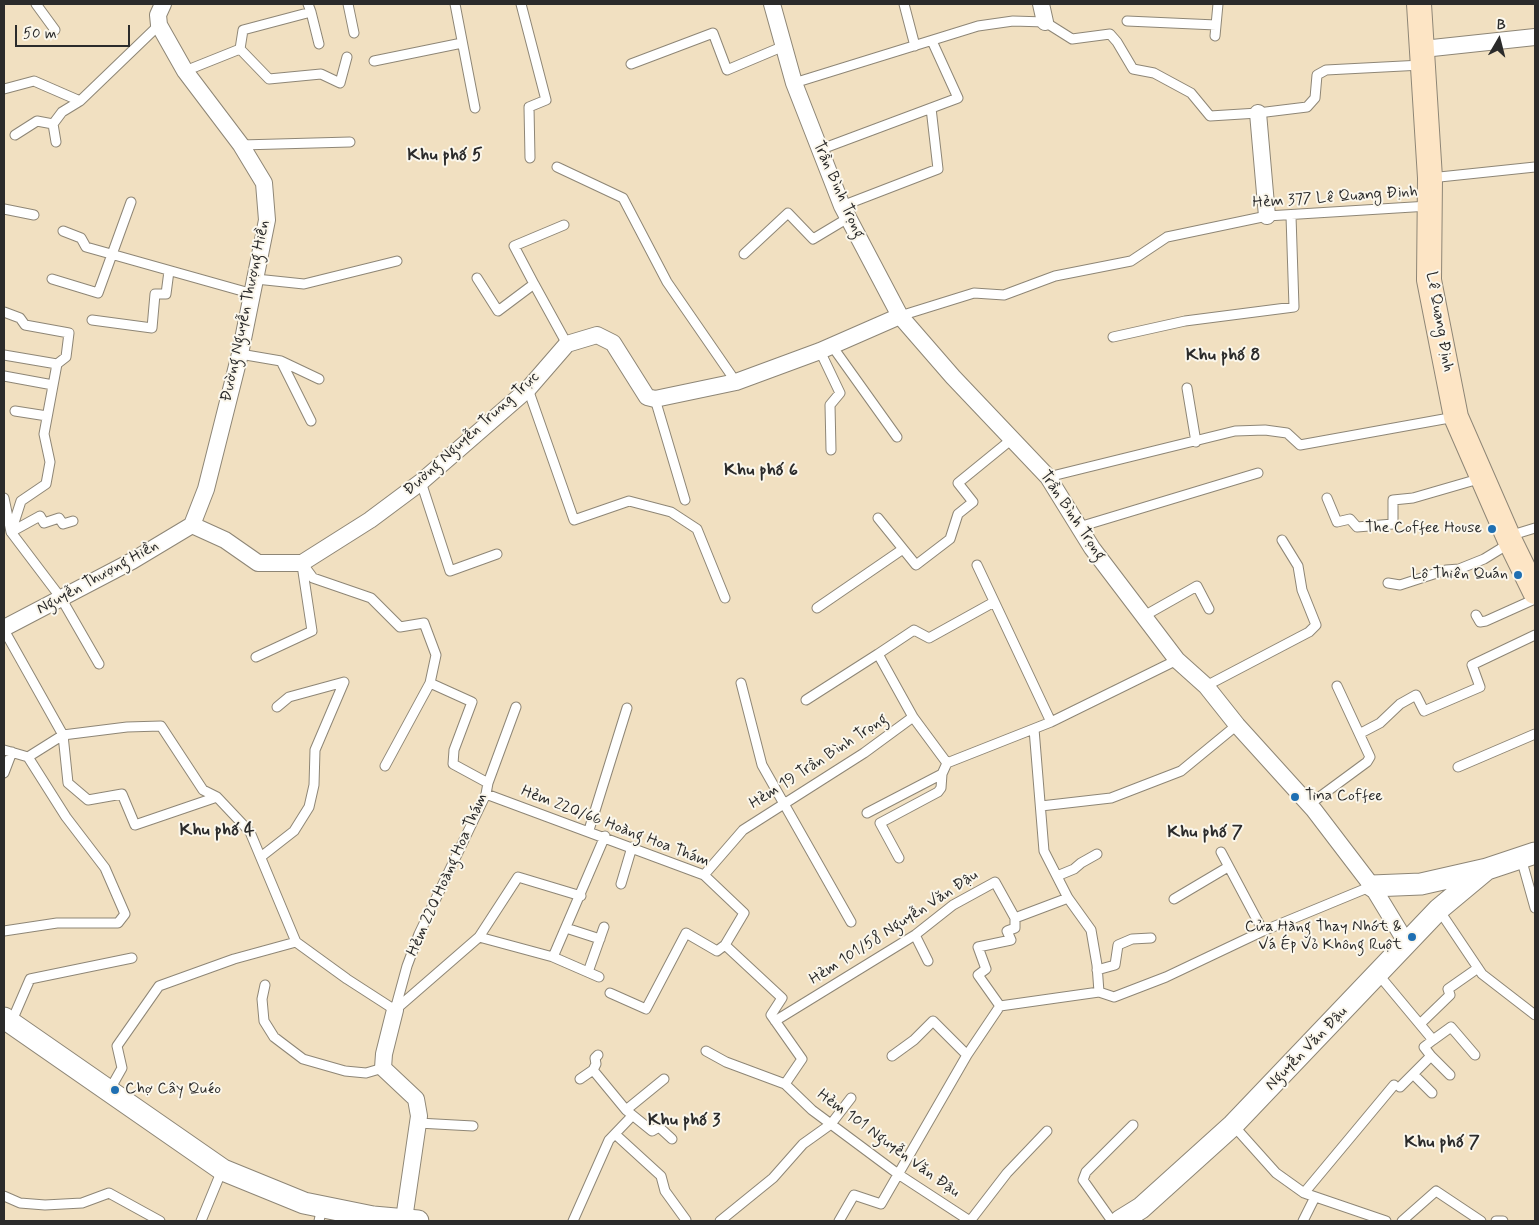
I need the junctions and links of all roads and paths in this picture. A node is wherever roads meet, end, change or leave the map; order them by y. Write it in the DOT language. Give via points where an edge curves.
graph roads {
  1 [pos="36,4"];
  2 [pos="162,4"];
  3 [pos="348,4"];
  4 [pos="455,4"];
  5 [pos="521,4"];
  6 [pos="772,4"];
  7 [pos="904,4"];
  8 [pos="1041,4"];
  9 [pos="1218,4"];
  10 [pos="1419,4"];
  11 [pos="310,8"];
  12 [pos="1127,21"];
  13 [pos="1045,22"];
  14 [pos="159,25"];
  15 [pos="1216,25"];
  16 [pos="55,30"];
  17 [pos="354,33"];
  18 [pos="1216,36"];
  19 [pos="1535,36"];
  20 [pos="932,41"];
  21 [pos="462,43"];
  22 [pos="319,44"];
  23 [pos="784,46"];
  24 [pos="915,46"];
  25 [pos="240,49"];
  26 [pos="347,57"];
  27 [pos="1424,57"];
  28 [pos="374,61"];
  29 [pos="631,64"];
  30 [pos="185,71"];
  31 [pos="794,83"];
  32 [pos="4,89"];
  33 [pos="80,101"];
  34 [pos="475,108"];
  35 [pos="930,108"];
  36 [pos="1258,113"];
  37 [pos="53,124"];
  38 [pos="15,135"];
  39 [pos="56,142"];
  40 [pos="350,142"];
  41 [pos="241,144"];
  42 [pos="819,150"];
  43 [pos="530,158"];
  44 [pos="557,167"];
  45 [pos="1535,167"];
  46 [pos="1430,178"];
  47 [pos="131,202"];
  48 [pos="1430,206"];
  49 [pos="4,209"];
  50 [pos="845,212"];
  51 [pos="34,215"];
  52 [pos="1267,216"];
  53 [pos="1291,216"];
  54 [pos="564,225"];
  55 [pos="63,231"];
  56 [pos="112,254"];
  57 [pos="744,254"];
  58 [pos="397,261"];
  59 [pos="169,270"];
  60 [pos="477,278"];
  61 [pos="52,279"];
  62 [pos="534,284"];
  63 [pos="254,286"];
  64 [pos="4,312"];
  65 [pos="900,316"];
  66 [pos="92,320"];
  67 [pos="1113,337"];
  68 [pos="567,344"];
  69 [pos="826,348"];
  70 [pos="240,354"];
  71 [pos="4,355"];
  72 [pos="281,361"];
  73 [pos="57,364"];
  74 [pos="4,376"];
  75 [pos="319,378"];
  76 [pos="736,382"];
  77 [pos="53,385"];
  78 [pos="1187,388"];
  79 [pos="528,389"];
  80 [pos="655,399"];
  81 [pos="15,411"];
  82 [pos="47,416"];
  83 [pos="1456,417"];
  84 [pos="311,421"];
  85 [pos="897,437"];
  86 [pos="1012,439"];
  87 [pos="1196,442"];
  88 [pos="831,450"];
  89 [pos="1258,473"];
  90 [pos="1048,477"];
  91 [pos="1482,478"];
  92 [pos="421,482"];
  93 [pos="4,498"];
  94 [pos="1327,498"];
  95 [pos="684,500"];
  96 [pos="878,518"];
  97 [pos="73,522"];
  98 [pos="192,525"];
  99 [pos="1079,527"];
  100 [pos="1535,528"];
  101 [pos="11,532"];
  102 [pos="1510,539"];
  103 [pos="1282,540"];
  104 [pos="903,549"];
  105 [pos="497,554"];
  106 [pos="302,563"];
  107 [pos="977,565"];
  108 [pos="1388,583"];
  109 [pos="1535,592"];
  110 [pos="61,598"];
  111 [pos="725,598"];
  112 [pos="1535,599"];
  113 [pos="994,602"];
  114 [pos="817,608"];
  115 [pos="1209,609"];
  116 [pos="1476,615"];
  117 [pos="1144,616"];
  118 [pos="4,629"];
  119 [pos="1535,634"];
  120 [pos="878,654"];
  121 [pos="256,657"];
  122 [pos="1177,660"];
  123 [pos="99,664"];
  124 [pos="430,683"];
  125 [pos="741,683"];
  126 [pos="1206,686"];
  127 [pos="1337,686"];
  128 [pos="806,700"];
  129 [pos="277,706"];
  130 [pos="516,707"];
  131 [pos="627,708"];
  132 [pos="913,717"];
  133 [pos="1051,722"];
  134 [pos="1237,725"];
  135 [pos="1034,729"];
  136 [pos="1361,733"];
  137 [pos="1535,734"];
  138 [pos="63,735"];
  139 [pos="8,751"];
  140 [pos="28,756"];
  141 [pos="948,763"];
  142 [pos="385,766"];
  143 [pos="1458,767"];
  144 [pos="4,773"];
  145 [pos="942,774"];
  146 [pos="488,783"];
  147 [pos="486,794"];
  148 [pos="217,797"];
  149 [pos="785,803"];
  150 [pos="1310,804"];
  151 [pos="1041,806"];
  152 [pos="868,813"];
  153 [pos="589,830"];
  154 [pos="606,836"];
  155 [pos="632,847"];
  156 [pos="1221,852"];
  157 [pos="1098,854"];
  158 [pos="1528,855"];
  159 [pos="262,856"];
  160 [pos="899,858"];
  161 [pos="1228,868"];
  162 [pos="1487,870"];
  163 [pos="704,875"];
  164 [pos="1057,876"];
  165 [pos="621,884"];
  166 [pos="1421,884"];
  167 [pos="1372,886"];
  168 [pos="581,896"];
  169 [pos="1068,898"];
  170 [pos="1174,899"];
  171 [pos="1535,908"];
  172 [pos="1439,909"];
  173 [pos="1015,918"];
  174 [pos="851,922"];
  175 [pos="604,927"];
  176 [pos="566,928"];
  177 [pos="1262,931"];
  178 [pos="4,932"];
  179 [pos="915,935"];
  180 [pos="480,937"];
  181 [pos="1152,938"];
  182 [pos="600,939"];
  183 [pos="296,942"];
  184 [pos="1406,942"];
  185 [pos="725,945"];
  186 [pos="553,957"];
  187 [pos="132,958"];
  188 [pos="928,961"];
  189 [pos="1478,968"];
  190 [pos="1097,970"];
  191 [pos="588,972"];
  192 [pos="1378,974"];
  193 [pos="599,977"];
  194 [pos="265,985"];
  195 [pos="1099,992"];
  196 [pos="610,993"];
  197 [pos="1000,1006"];
  198 [pos="395,1010"];
  199 [pos="1535,1015"];
  200 [pos="7,1020"];
  201 [pos="775,1021"];
  202 [pos="1420,1024"];
  203 [pos="1434,1040"];
  204 [pos="706,1052"];
  205 [pos="598,1055"];
  206 [pos="967,1055"];
  207 [pos="1475,1055"];
  208 [pos="892,1056"];
  209 [pos="1431,1056"];
  210 [pos="584,1065"];
  211 [pos="383,1068"];
  212 [pos="593,1070"];
  213 [pos="1413,1074"];
  214 [pos="1450,1075"];
  215 [pos="580,1079"];
  216 [pos="664,1079"];
  217 [pos="785,1084"];
  218 [pos="109,1091"];
  219 [pos="1432,1093"];
  220 [pos="850,1098"];
  221 [pos="629,1113"];
  222 [pos="418,1122"];
  223 [pos="831,1124"];
  224 [pos="1133,1125"];
  225 [pos="1233,1125"];
  226 [pos="473,1126"];
  227 [pos="1046,1131"];
  228 [pos="615,1134"];
  229 [pos="672,1139"];
  230 [pos="223,1170"];
  231 [pos="898,1174"];
  232 [pos="1304,1193"];
  233 [pos="4,1196"];
  234 [pos="1315,1197"];
  235 [pos="321,1214"];
  236 [pos="411,1220"];
  237 [pos="160,1221"];
  238 [pos="201,1221"];
  239 [pos="573,1221"];
  240 [pos="686,1221"];
  241 [pos="720,1221"];
  242 [pos="839,1221"];
  243 [pos="970,1221"];
  244 [pos="1112,1221"];
  245 [pos="1120,1221"];
  246 [pos="1303,1221"];
  247 [pos="1386,1221"];
  248 [pos="1402,1221"];
  249 [pos="1481,1221"];
  250 [pos="1496,1221"];
  251 [pos="1503,1221"];
  1 -- 16 [label="lane"];
  2 -- 14 [label="street"];
  3 -- 17 [label="lane"];
  4 -- 21 [label="lane"];
  5 -- 43 [label="lane" via="546,100 529,107"];
  6 -- 23 [label="street, Trần Bình Trọng"];
  7 -- 24 [label="lane"];
  8 -- 13 [label="street"];
  9 -- 15 [label="lane"];
  10 -- 27 [label="main road, Lê Quang Định"];
  11 -- 22 [label="lane"];
  11 -- 25 [label="lane" via="243,30"];
  12 -- 15 [label="lane"];
  13 -- 20 [label="lane" via="1013,21 978,26"];
  13 -- 36 [label="lane" via="1072,39 1110,34 1133,69 1154,73 1191,93 1210,116"];
  14 -- 30 [label="street, Đường Nguyễn Thượng Hiền"];
  14 -- 33 [label="lane"];
  15 -- 18 [label="lane"];
  19 -- 27 [label="street"];
  20 -- 24 [label="lane"];
  20 -- 35 [label="lane" via="958,98"];
  21 -- 28 [label="lane"];
  21 -- 34 [label="lane"];
  23 -- 29 [label="lane" via="727,70 713,33"];
  23 -- 31 [label="street, Trần Bình Trọng"];
  24 -- 31 [label="lane"];
  25 -- 26 [label="lane" via="269,79 321,74 340,83"];
  25 -- 30 [label="lane"];
  27 -- 36 [label="lane" via="1326,70 1317,75 1315,98 1307,107"];
  27 -- 46 [label="main road, Lê Quang Định"];
  30 -- 41 [label="street, Đường Nguyễn Thượng Hiền"];
  31 -- 42 [label="street, Trần Bình Trọng"];
  32 -- 33 [label="lane" via="34,81"];
  33 -- 37 [label="lane" via="62,112"];
  35 -- 42 [label="lane"];
  35 -- 50 [label="lane" via="938,169"];
  36 -- 52 [label="street"];
  37 -- 38 [label="lane" via="37,121"];
  37 -- 39 [label="lane"];
  40 -- 41 [label="lane"];
  41 -- 63 [label="street, Đường Nguyễn Thượng Hiền" via="264,183 267,220"];
  42 -- 50 [label="street, Trần Bình Trọng"];
  44 -- 76 [label="lane" via="623,198 667,282"];
  45 -- 46 [label="lane"];
  46 -- 48 [label="main road, Lê Quang Định"];
  47 -- 56 [label="lane"];
  48 -- 53 [label="lane, Hẻm 377 Lê Quang Định"];
  48 -- 83 [label="main road, Lê Quang Định" via="1429,280"];
  49 -- 51 [label="lane"];
  50 -- 57 [label="lane" via="813,239 788,213"];
  50 -- 65 [label="street, Trần Bình Trọng"];
  52 -- 53 [label="lane, Hẻm 377 Lê Quang Định"];
  52 -- 65 [label="lane, Hẻm 377 Lê Quang Định" via="1167,237 1131,261 1055,276 1004,295 974,293"];
  53 -- 67 [label="lane" via="1294,308 1185,322"];
  54 -- 62 [label="lane" via="514,246"];
  55 -- 56 [label="lane" via="81,238 86,247"];
  56 -- 59 [label="lane"];
  56 -- 61 [label="lane" via="98,293"];
  58 -- 63 [label="lane" via="304,284"];
  59 -- 63 [label="lane"];
  59 -- 66 [label="lane" via="166,294 155,294 152,328"];
  60 -- 62 [label="lane" via="498,311"];
  62 -- 68 [label="lane"];
  63 -- 70 [label="street, Đường Nguyễn Thượng Hiền"];
  64 -- 73 [label="lane" via="20,318 26,325 68,333 66,357"];
  65 -- 69 [label="street"];
  65 -- 86 [label="street, Trần Bình Trọng"];
  68 -- 79 [label="street, Đường Nguyễn Trung Trực"];
  68 -- 80 [label="street" via="597,334 613,343 647,397"];
  69 -- 76 [label="street"];
  69 -- 85 [label="lane"];
  69 -- 88 [label="lane" via="840,393 830,405"];
  70 -- 72 [label="lane"];
  70 -- 98 [label="street, Đường Nguyễn Thượng Hiền" via="206,489"];
  71 -- 73 [label="lane"];
  72 -- 75 [label="lane"];
  72 -- 84 [label="lane"];
  73 -- 77 [label="lane"];
  74 -- 77 [label="lane"];
  76 -- 80 [label="street"];
  77 -- 82 [label="lane"];
  78 -- 87 [label="lane"];
  79 -- 92 [label="street, Đường Nguyễn Trung Trực"];
  79 -- 111 [label="lane" via="574,520 629,501 671,512 697,529"];
  80 -- 95 [label="lane"];
  81 -- 82 [label="lane"];
  82 -- 101 [label="lane" via="44,434 50,462 46,484 21,501"];
  83 -- 87 [label="lane" via="1300,445 1287,433 1265,430 1235,431"];
  83 -- 91 [label="main road, Lê Quang Định"];
  86 -- 90 [label="street, Trần Bình Trọng"];
  86 -- 104 [label="lane" via="958,482 973,502 958,514 950,539 916,565"];
  87 -- 90 [label="lane"];
  89 -- 99 [label="lane"];
  90 -- 99 [label="street, Trần Bình Trọng"];
  91 -- 94 [label="lane" via="1413,498 1393,500 1393,524 1356,527 1350,519 1337,522"];
  91 -- 102 [label="main road, Lê Quang Định"];
  92 -- 105 [label="lane" via="450,570"];
  92 -- 106 [label="street, Đường Nguyễn Trung Trực" via="363,525"];
  93 -- 101 [label="lane"];
  96 -- 104 [label="lane"];
  97 -- 101 [label="lane" via="63,524 59,518 44,523 40,516"];
  98 -- 106 [label="street" via="225,540 258,563"];
  98 -- 110 [label="street, Nguyễn Thượng Hiền"];
  99 -- 117 [label="street, Trần Bình Trọng"];
  100 -- 102 [label="lane"];
  101 -- 110 [label="lane"];
  102 -- 108 [label="lane" via="1484,559 1459,569 1400,585"];
  102 -- 109 [label="main road, Lê Quang Định"];
  103 -- 126 [label="lane" via="1298,566 1302,590 1316,625 1309,632"];
  104 -- 114 [label="lane"];
  106 -- 121 [label="lane" via="312,631"];
  106 -- 124 [label="lane" via="313,578 371,598 400,627 424,623 436,654"];
  107 -- 113 [label="lane"];
  110 -- 118 [label="street, Nguyễn Thượng Hiền"];
  110 -- 123 [label="lane"];
  112 -- 116 [label="lane" via="1486,621 1480,622"];
  113 -- 120 [label="lane" via="929,638 914,630"];
  113 -- 133 [label="lane"];
  115 -- 117 [label="lane" via="1197,586"];
  117 -- 122 [label="street, Trần Bình Trọng"];
  118 -- 138 [label="lane"];
  119 -- 136 [label="lane" via="1472,665 1480,687 1424,711 1416,695 1400,704 1380,723"];
  120 -- 128 [label="lane"];
  120 -- 132 [label="lane"];
  122 -- 126 [label="street, Trần Bình Trọng"];
  122 -- 133 [label="lane"];
  124 -- 142 [label="lane"];
  124 -- 146 [label="lane, Hẻm 220 Hoàng Hoa Thám" via="472,702 454,750 453,764"];
  125 -- 149 [label="lane" via="762,765"];
  126 -- 134 [label="street, Trần Bình Trọng"];
  127 -- 136 [label="lane"];
  129 -- 159 [label="lane" via="289,697 344,682 315,750 314,785 309,807 294,831"];
  130 -- 146 [label="lane"];
  131 -- 153 [label="lane"];
  132 -- 141 [label="lane, Hẻm 19 Trần Bình Trọng"];
  132 -- 149 [label="lane, Hẻm 19 Trần Bình Trọng" via="864,753"];
  133 -- 135 [label="lane"];
  134 -- 150 [label="street, Trần Bình Trọng"];
  134 -- 151 [label="lane" via="1181,771 1111,798"];
  135 -- 141 [label="lane"];
  135 -- 151 [label="lane"];
  136 -- 150 [label="lane" via="1369,759"];
  137 -- 143 [label="lane"];
  138 -- 140 [label="lane"];
  138 -- 148 [label="lane" via="161,726 203,790"];
  138 -- 148 [label="lane" via="68,783 88,800 122,794 135,825"];
  139 -- 140 [label="lane"];
  139 -- 144 [label="lane"];
  140 -- 178 [label="lane" via="66,817 105,868 125,914 118,923 57,923"];
  141 -- 145 [label="lane"];
  145 -- 152 [label="lane"];
  145 -- 160 [label="lane" via="938,792 880,824"];
  146 -- 147 [label="lane, Hẻm 220 Hoàng Hoa Thám"];
  147 -- 153 [label="lane, Hẻm 220/66 Hoàng Hoa Thám"];
  147 -- 198 [label="lane, Hẻm 220 Hoàng Hoa Thám" via="419,934"];
  148 -- 159 [label="lane" via="250,832"];
  149 -- 163 [label="lane, Hẻm 19 Trần Bình Trọng" via="744,830"];
  149 -- 174 [label="lane"];
  150 -- 167 [label="street, Trần Bình Trọng"];
  151 -- 164 [label="lane" via="1044,851"];
  153 -- 154 [label="lane, Hẻm 220/66 Hoàng Hoa Thám"];
  154 -- 155 [label="lane, Hẻm 220/66 Hoàng Hoa Thám"];
  154 -- 168 [label="lane"];
  155 -- 163 [label="lane, Hẻm 220/66 Hoàng Hoa Thám"];
  155 -- 165 [label="lane"];
  156 -- 161 [label="lane"];
  157 -- 164 [label="lane"];
  158 -- 162 [label="street, Nguyễn Văn Đậu"];
  158 -- 171 [label="lane"];
  159 -- 183 [label="lane"];
  161 -- 170 [label="lane"];
  161 -- 177 [label="lane"];
  162 -- 166 [label="street, Nguyễn Văn Đậu"];
  162 -- 172 [label="street, Nguyễn Văn Đậu"];
  163 -- 185 [label="lane, Hẻm 220/66 Hoàng Hoa Thám" via="744,913"];
  164 -- 169 [label="lane"];
  166 -- 167 [label="street, Nguyễn Văn Đậu"];
  166 -- 172 [label="street"];
  167 -- 177 [label="lane"];
  167 -- 184 [label="street, Trần Bình Trọng"];
  168 -- 176 [label="lane"];
  168 -- 180 [label="lane" via="518,877"];
  169 -- 173 [label="lane"];
  169 -- 190 [label="lane" via="1090,930"];
  172 -- 184 [label="street, Nguyễn Văn Đậu"];
  172 -- 189 [label="lane"];
  173 -- 179 [label="lane, Hẻm 101/58 Nguyễn Văn Đậu" via="995,882 953,905"];
  173 -- 197 [label="lane" via="1015,928 1007,931 1011,940 978,947 986,969 978,975"];
  175 -- 182 [label="lane"];
  176 -- 182 [label="lane"];
  176 -- 186 [label="lane"];
  177 -- 195 [label="lane" via="1166,977 1114,997"];
  179 -- 188 [label="lane"];
  179 -- 201 [label="lane, Hẻm 101/58 Nguyễn Văn Đậu"];
  180 -- 186 [label="lane"];
  180 -- 198 [label="lane"];
  181 -- 190 [label="lane" via="1132,939 1118,945 1115,965"];
  182 -- 191 [label="lane"];
  183 -- 198 [label="lane"];
  183 -- 218 [label="lane" via="234,959 160,986 117,1046 122,1068"];
  184 -- 192 [label="street, Nguyễn Văn Đậu"];
  185 -- 196 [label="lane" via="716,951 686,933 646,1009"];
  185 -- 201 [label="lane" via="782,998 771,1015"];
  186 -- 191 [label="lane"];
  187 -- 200 [label="lane" via="30,979"];
  189 -- 199 [label="lane"];
  189 -- 202 [label="lane" via="1448,989 1450,995"];
  190 -- 195 [label="lane"];
  191 -- 193 [label="lane"];
  192 -- 202 [label="lane"];
  192 -- 225 [label="street, Nguyễn Văn Đậu"];
  194 -- 211 [label="lane" via="262,999 264,1021 274,1037 303,1059 345,1071 366,1073"];
  195 -- 197 [label="lane"];
  197 -- 206 [label="lane"];
  198 -- 211 [label="street, Hẻm 220 Hoàng Hoa Thám"];
  200 -- 218 [label="street"];
  201 -- 217 [label="lane" via="802,1059"];
  202 -- 203 [label="lane"];
  203 -- 207 [label="lane" via="1451,1027"];
  203 -- 209 [label="lane" via="1424,1046"];
  204 -- 217 [label="lane"];
  205 -- 212 [label="lane"];
  206 -- 208 [label="lane" via="933,1021"];
  206 -- 231 [label="lane"];
  209 -- 213 [label="lane"];
  209 -- 214 [label="lane"];
  210 -- 212 [label="lane" via="588,1071"];
  211 -- 222 [label="street" via="416,1098"];
  212 -- 215 [label="lane"];
  212 -- 221 [label="lane"];
  213 -- 219 [label="lane"];
  213 -- 232 [label="lane" via="1397,1086"];
  216 -- 221 [label="lane"];
  217 -- 223 [label="lane, Hẻm 101 Nguyễn Văn Đậu"];
  218 -- 230 [label="street"];
  220 -- 223 [label="lane"];
  221 -- 228 [label="lane"];
  221 -- 229 [label="lane" via="652,1131 659,1127"];
  222 -- 226 [label="lane"];
  222 -- 236 [label="street"];
  223 -- 231 [label="lane, Hẻm 101 Nguyễn Văn Đậu"];
  223 -- 241 [label="lane" via="803,1144 773,1178"];
  224 -- 244 [label="lane" via="1086,1172 1083,1180"];
  225 -- 232 [label="lane" via="1276,1174"];
  225 -- 245 [label="street, Nguyễn Văn Đậu" via="1141,1208"];
  227 -- 243 [label="lane" via="1007,1173"];
  228 -- 239 [label="lane" via="609,1140"];
  228 -- 240 [label="lane" via="661,1176 666,1191"];
  230 -- 235 [label="street" via="304,1203"];
  230 -- 238 [label="lane"];
  231 -- 242 [label="lane" via="881,1204 854,1195"];
  231 -- 243 [label="lane, Hẻm 101 Nguyễn Văn Đậu"];
  232 -- 234 [label="lane"];
  233 -- 237 [label="lane" via="20,1203 45,1205 82,1203 109,1193"];
  234 -- 246 [label="lane"];
  234 -- 247 [label="lane"];
  235 -- 236 [label="street"];
  248 -- 249 [label="lane" via="1436,1191"];
  250 -- 251 [label="lane"];
}
